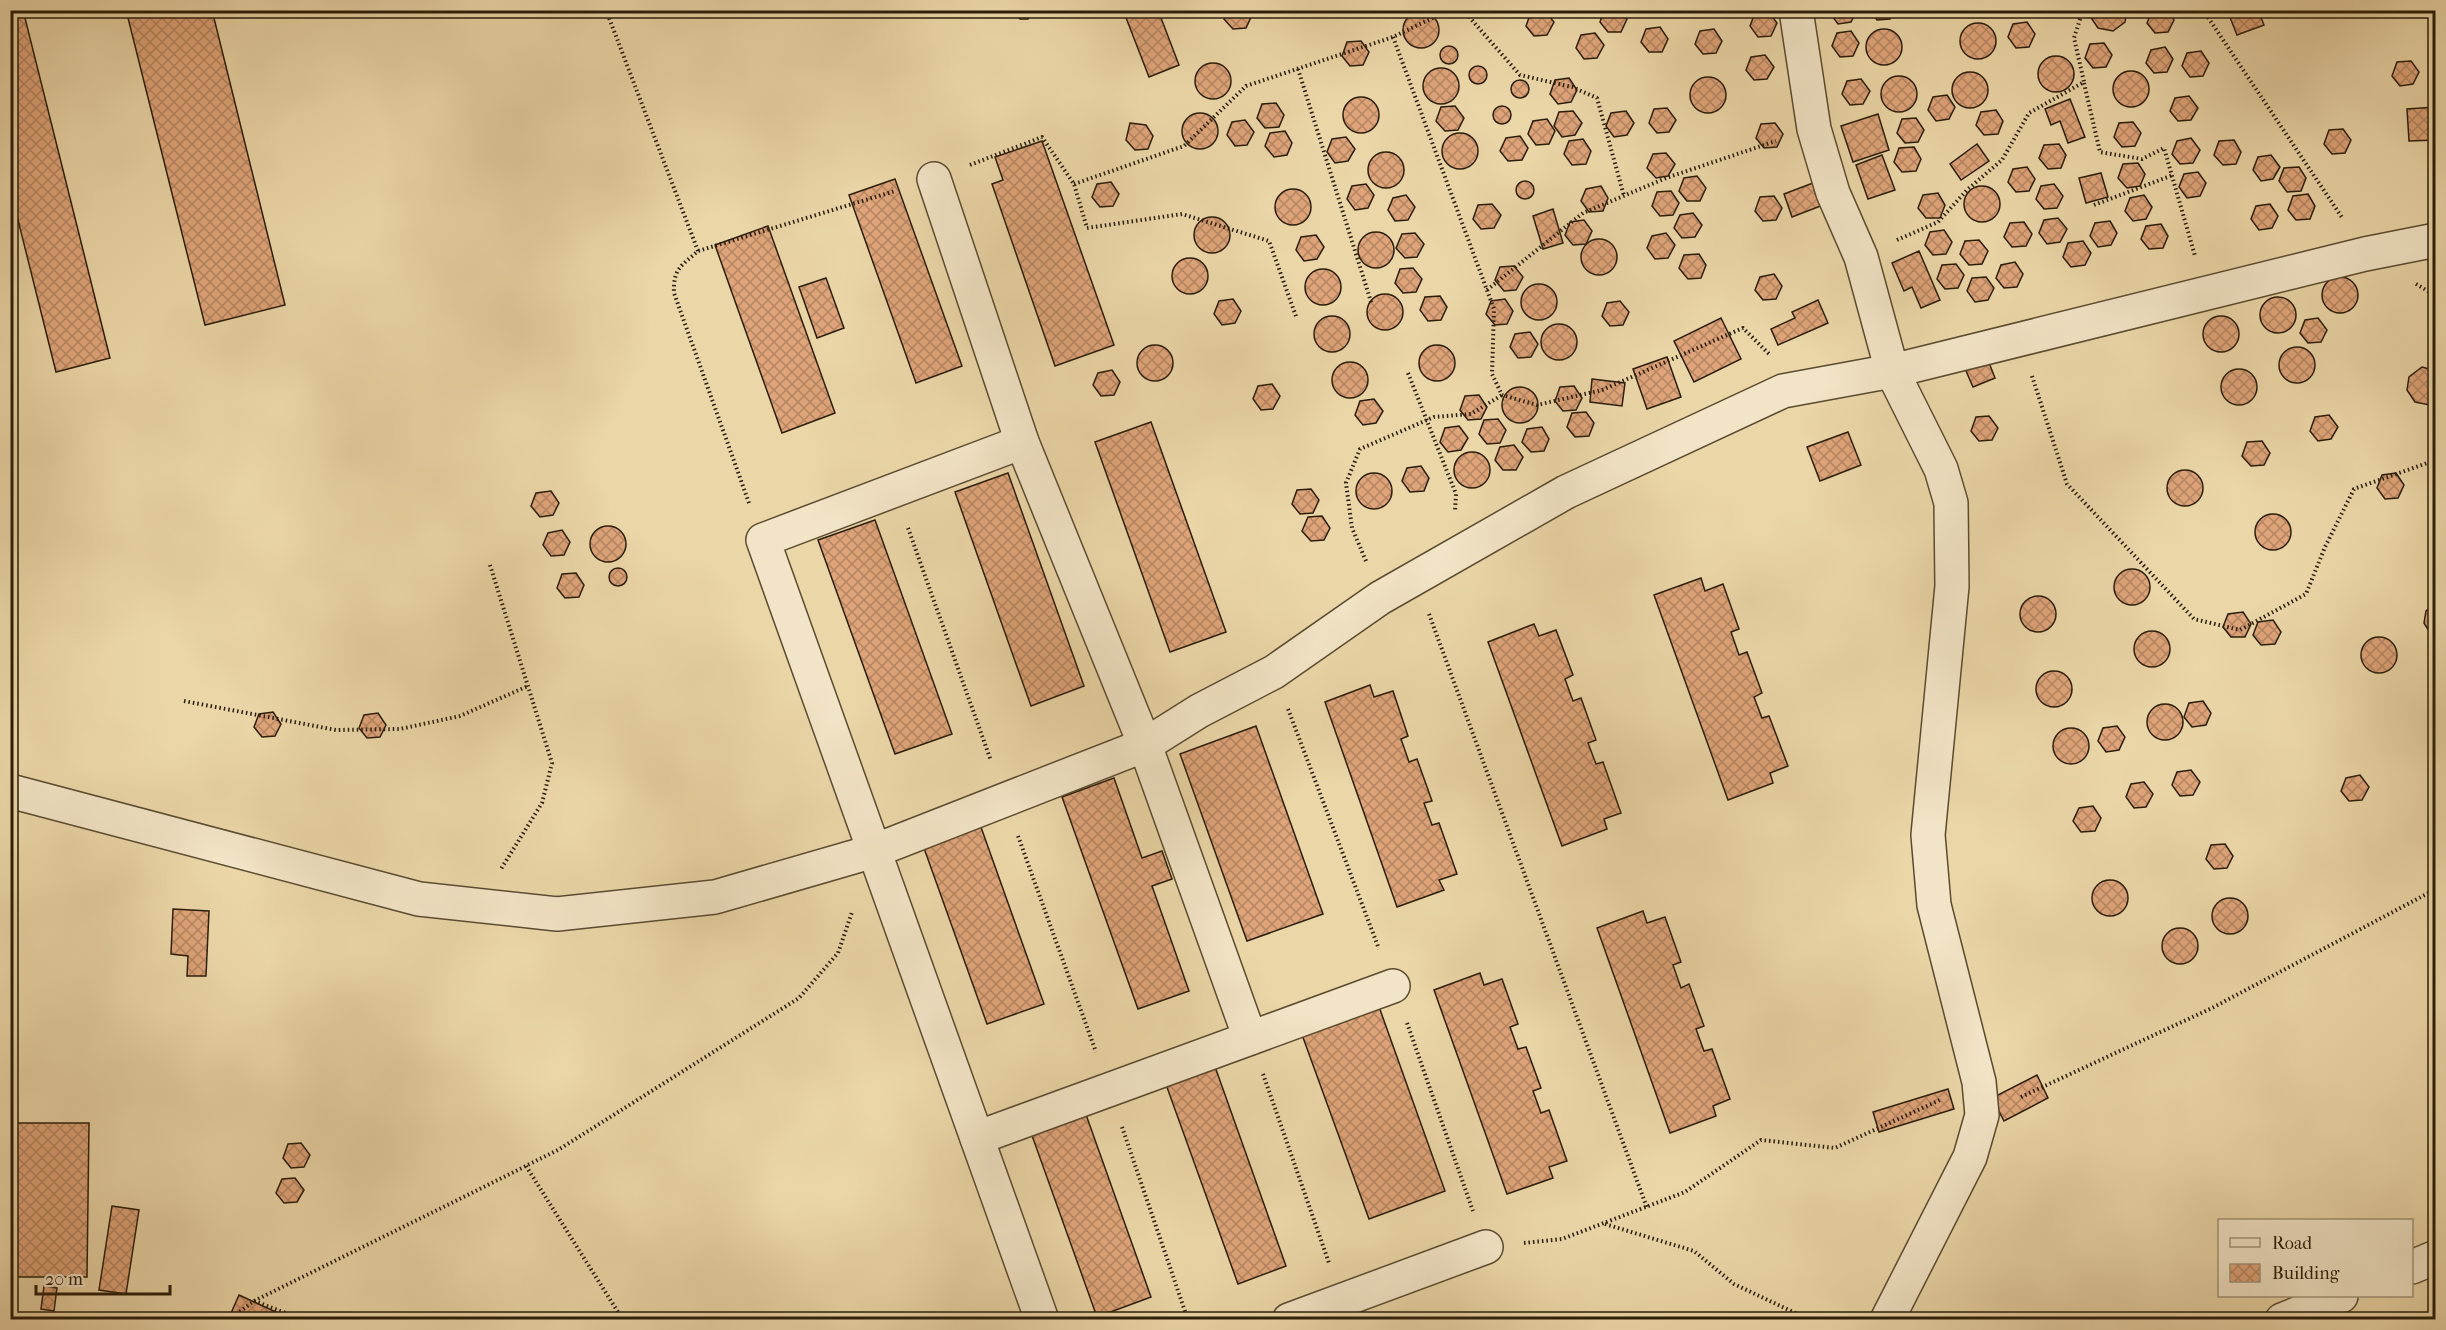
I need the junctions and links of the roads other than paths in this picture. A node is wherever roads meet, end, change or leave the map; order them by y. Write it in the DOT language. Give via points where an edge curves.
graph roads {
  1 [pos="1796,10"];
  2 [pos="934,179"];
  3 [pos="2436,240"];
  4 [pos="1892,371"];
  5 [pos="1022,442"];
  6 [pos="1145,745"];
  7 [pos="10,791"];
  8 [pos="874,851"];
  9 [pos="1394,986"];
  10 [pos="1250,1038"];
  11 [pos="977,1138"];
  12 [pos="1486,1247"];
  13 [pos="2436,1257"];
  14 [pos="2413,1267"];
  15 [pos="2339,1297"];
  16 [pos="1042,1320"];
  17 [pos="1289,1320"];
  18 [pos="1887,1320"];
  19 [pos="2282,1320"];
  1 -- 4 [label="street" via="1815,129 1833,193 1860,257"];
  2 -- 5 [label="street"];
  3 -- 4 [label="street" via="2365,254"];
  4 -- 6 [label="street" via="1784,390 1566,492 1380,598 1274,672"];
  4 -- 18 [label="street" via="1941,470 1951,503 1952,586 1928,835 1934,905 1979,1082 1982,1115 1970,1157"];
  5 -- 6 [label="street"];
  5 -- 8 [label="street" via="763,540"];
  6 -- 8 [label="street"];
  6 -- 10 [label="street"];
  7 -- 8 [label="street" via="419,899 557,914 715,897"];
  8 -- 11 [label="street"];
  9 -- 10 [label="street"];
  10 -- 11 [label="street"];
  11 -- 16 [label="street"];
  12 -- 17 [label="street"];
  13 -- 14 [label="street"];
  15 -- 19 [label="street"];
}
